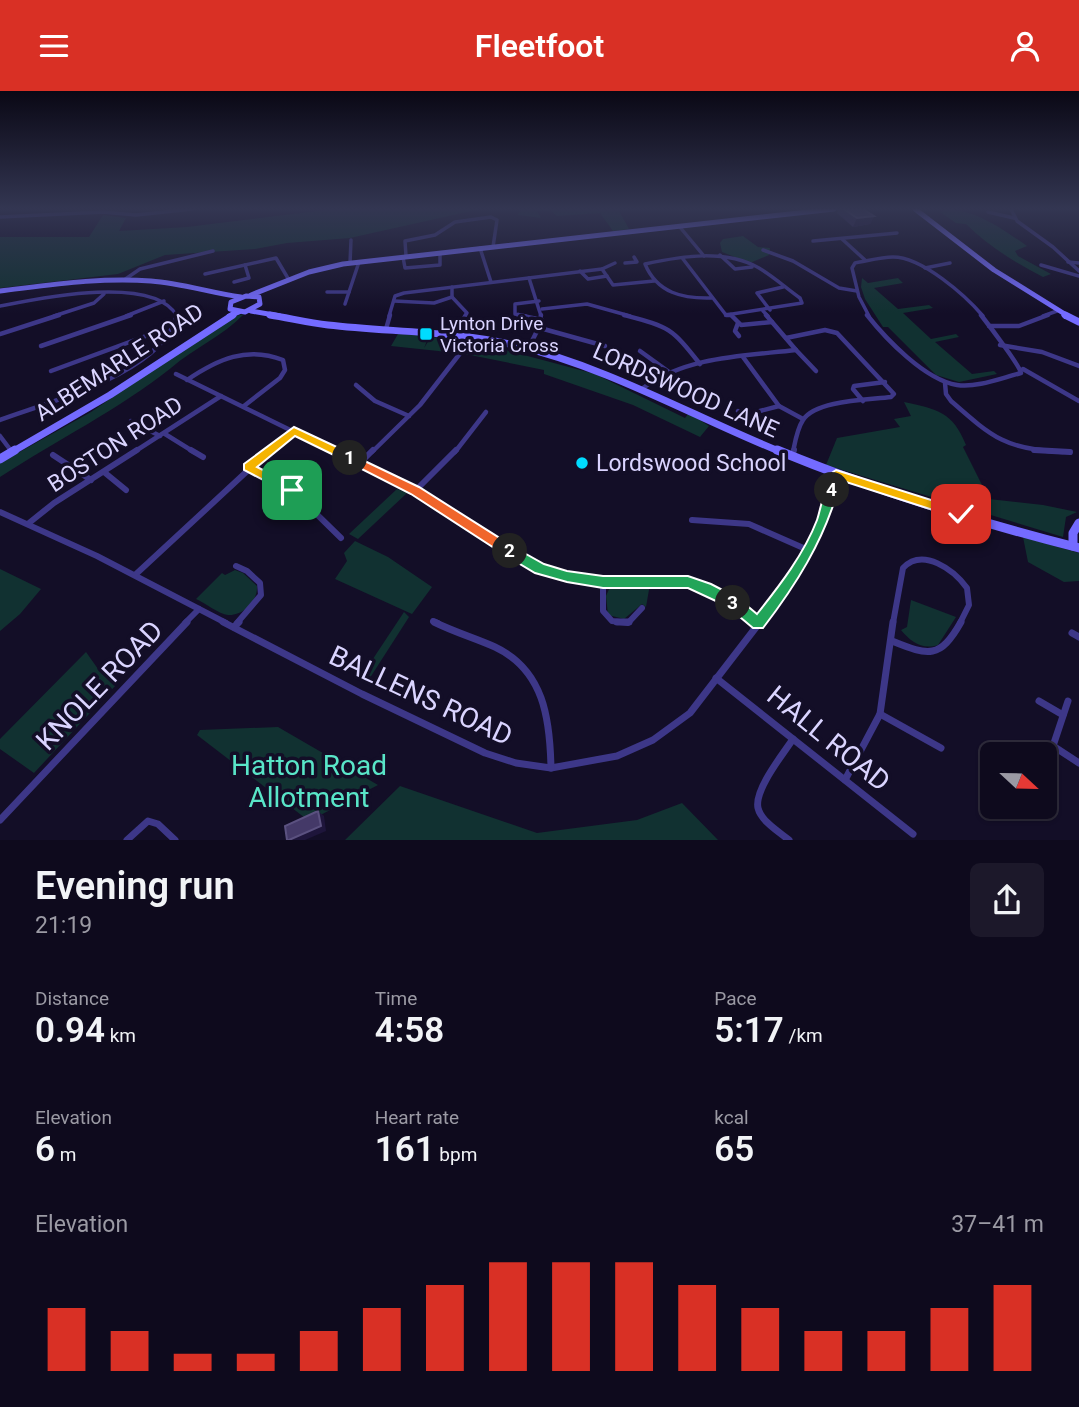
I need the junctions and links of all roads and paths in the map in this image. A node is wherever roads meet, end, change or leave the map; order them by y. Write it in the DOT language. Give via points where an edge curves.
graph roads {
  1 [pos="351,244"];
  2 [pos="405,244"];
  3 [pos="493,244"];
  4 [pos="520,244"];
  5 [pos="694,244"];
  6 [pos="847,244"];
  7 [pos="958,244"];
  8 [pos="1046,244"];
  9 [pos="493,247"];
  10 [pos="480,248"];
  11 [pos="763,250"];
  12 [pos="213,251"];
  13 [pos="440,253"];
  14 [pos="719,255"];
  15 [pos="405,256"];
  16 [pos="704,256"];
  17 [pos="683,259"];
  18 [pos="865,260"];
  19 [pos="359,262"];
  20 [pos="1068,262"];
  21 [pos="350,263"];
  22 [pos="615,263"];
  23 [pos="625,263"];
  24 [pos="950,263"];
  25 [pos="1079,263"];
  26 [pos="645,264"];
  27 [pos="246,265"];
  28 [pos="1041,265"];
  29 [pos="755,267"];
  30 [pos="925,268"];
  31 [pos="602,269"];
  32 [pos="580,271"];
  33 [pos="205,274"];
  34 [pos="1079,274"];
  35 [pos="607,277"];
  36 [pos="529,278"];
  37 [pos="289,279"];
  38 [pos="124,280"];
  39 [pos="654,281"];
  40 [pos="234,282"];
  41 [pos="491,282"];
  42 [pos="452,287"];
  43 [pos="783,287"];
  44 [pos="269,288"];
  45 [pos="0,291"];
  46 [pos="857,291"];
  47 [pos="327,292"];
  48 [pos="349,292"];
  49 [pos="220,293"];
  50 [pos="104,294"];
  51 [pos="251,295"];
  52 [pos="241,297"];
  53 [pos="452,297"];
  54 [pos="712,298"];
  55 [pos="164,301"];
  56 [pos="394,301"];
  57 [pos="539,301"];
  58 [pos="261,302"];
  59 [pos="345,304"];
  60 [pos="0,306"];
  61 [pos="231,306"];
  62 [pos="542,309"];
  63 [pos="770,310"];
  64 [pos="251,311"];
  65 [pos="763,311"];
  66 [pos="1057,311"];
  67 [pos="239,312"];
  68 [pos="267,313"];
  69 [pos="731,316"];
  70 [pos="223,319"];
  71 [pos="542,320"];
  72 [pos="772,322"];
  73 [pos="1079,322"];
  74 [pos="738,323"];
  75 [pos="459,325"];
  76 [pos="989,325"];
  77 [pos="540,328"];
  78 [pos="386,329"];
  79 [pos="172,333"];
  80 [pos="0,334"];
  81 [pos="739,337"];
  82 [pos="472,338"];
  83 [pos="786,338"];
  84 [pos="1000,345"];
  85 [pos="41,346"];
  86 [pos="605,346"];
  87 [pos="528,349"];
  88 [pos="796,350"];
  89 [pos="640,351"];
  90 [pos="743,357"];
  91 [pos="700,364"];
  92 [pos="1079,366"];
  93 [pos="1023,369"];
  94 [pos="51,371"];
  95 [pos="816,371"];
  96 [pos="669,372"];
  97 [pos="176,375"];
  98 [pos="187,380"];
  99 [pos="885,382"];
  100 [pos="945,383"];
  101 [pos="356,385"];
  102 [pos="643,389"];
  103 [pos="221,396"];
  104 [pos="863,401"];
  105 [pos="1079,401"];
  106 [pos="244,406"];
  107 [pos="779,406"];
  108 [pos="738,411"];
  109 [pos="486,412"];
  110 [pos="408,416"];
  111 [pos="803,419"];
  112 [pos="0,420"];
  113 [pos="131,421"];
  114 [pos="294,431"];
  115 [pos="162,435"];
  116 [pos="0,436"];
  117 [pos="12,452"];
  118 [pos="1070,452"];
  119 [pos="53,455"];
  120 [pos="203,457"];
  121 [pos="792,457"];
  122 [pos="0,459"];
  123 [pos="360,463"];
  124 [pos="248,467"];
  125 [pos="104,472"];
  126 [pos="836,474"];
  127 [pos="91,480"];
  128 [pos="126,490"];
  129 [pos="415,491"];
  130 [pos="0,512"];
  131 [pos="692,520"];
  132 [pos="29,523"];
  133 [pos="1079,523"];
  134 [pos="341,538"];
  135 [pos="1076,547"];
  136 [pos="808,550"];
  137 [pos="236,566"];
  138 [pos="135,575"];
  139 [pos="603,582"];
  140 [pos="642,608"];
  141 [pos="199,609"];
  142 [pos="433,621"];
  143 [pos="758,623"];
  144 [pos="234,628"];
  145 [pos="892,641"];
  146 [pos="716,678"];
  147 [pos="1038,701"];
  148 [pos="1068,702"];
  149 [pos="880,714"];
  150 [pos="1063,715"];
  151 [pos="793,739"];
  152 [pos="941,748"];
  153 [pos="1079,763"];
  154 [pos="551,768"];
  155 [pos="845,780"];
  156 [pos="0,820"];
  157 [pos="913,834"];
  158 [pos="127,840"];
  159 [pos="175,840"];
  160 [pos="789,840"];
  1 -- 21 [label="street"];
  2 -- 15 [label="street"];
  3 -- 9 [label="street"];
  4 -- 9 [label="street, LORDSWOOD LANE"];
  5 -- 16 [label="street"];
  6 -- 18 [label="street"];
  7 -- 66 [label="street"];
  8 -- 20 [label="street"];
  9 -- 10 [label="street, LORDSWOOD LANE"];
  10 -- 13 [label="street, LORDSWOOD LANE"];
  10 -- 41 [label="street"];
  11 -- 46 [label="street" via="793,261 839,288"];
  12 -- 38 [label="street" via="140,269"];
  13 -- 15 [label="street, LORDSWOOD LANE"];
  13 -- 15 [label="street" via="440,265 410,269 405,267"];
  14 -- 16 [label="street"];
  14 -- 29 [label="street"];
  14 -- 29 [label="street" via="735,269"];
  15 -- 19 [label="street, LORDSWOOD LANE"];
  16 -- 17 [label="street"];
  17 -- 26 [label="street"];
  17 -- 54 [label="street"];
  18 -- 30 [label="street" via="901,257"];
  18 -- 46 [label="street" via="853,265"];
  19 -- 21 [label="street, LORDSWOOD LANE"];
  19 -- 48 [label="street"];
  20 -- 25 [label="street"];
  20 -- 34 [label="street"];
  21 -- 37 [label="street, LORDSWOOD LANE"];
  22 -- 31 [label="street"];
  23 -- 26 [label="street" via="635,259"];
  24 -- 30 [label="street"];
  26 -- 39 [label="street"];
  27 -- 33 [label="street"];
  27 -- 37 [label="street" via="276,258"];
  27 -- 40 [label="street" via="249,278"];
  28 -- 34 [label="street"];
  29 -- 43 [label="street"];
  30 -- 76 [label="street" via="974,306"];
  31 -- 32 [label="street"];
  31 -- 35 [label="street"];
  32 -- 35 [label="street" via="588,279"];
  32 -- 36 [label="street"];
  35 -- 39 [label="street" via="615,285"];
  36 -- 41 [label="street"];
  36 -- 57 [label="street"];
  37 -- 44 [label="street, LORDSWOOD LANE"];
  38 -- 45 [label="street, LORDSWOOD LANE"];
  38 -- 49 [label="street, LORDSWOOD LANE" via="183,284"];
  39 -- 54 [label="street" via="664,291"];
  41 -- 42 [label="street"];
  42 -- 53 [label="street"];
  42 -- 56 [label="street" via="398,294"];
  43 -- 63 [label="street" via="757,293"];
  43 -- 63 [label="street" via="802,303"];
  44 -- 51 [label="street, LORDSWOOD LANE"];
  44 -- 58 [label="street"];
  46 -- 100 [label="street" via="871,320"];
  47 -- 48 [label="street"];
  48 -- 59 [label="street"];
  49 -- 52 [label="street, LORDSWOOD LANE"];
  49 -- 61 [label="street, LORDSWOOD LANE"];
  50 -- 55 [label="street"];
  50 -- 60 [label="street" via="55,296"];
  50 -- 80 [label="street" via="89,305"];
  51 -- 52 [label="street, LORDSWOOD LANE"];
  51 -- 58 [label="street"];
  52 -- 61 [label="street, LORDSWOOD LANE"];
  53 -- 56 [label="street" via="434,303"];
  53 -- 75 [label="street" via="467,313"];
  54 -- 69 [label="street"];
  55 -- 79 [label="street" via="177,315"];
  55 -- 85 [label="street"];
  56 -- 78 [label="street"];
  57 -- 62 [label="street"];
  57 -- 71 [label="street" via="513,309 514,314"];
  58 -- 64 [label="street"];
  58 -- 68 [label="street"];
  61 -- 67 [label="street, LORDSWOOD LANE"];
  61 -- 70 [label="street, ALBEMARLE ROAD"];
  62 -- 71 [label="street"];
  62 -- 91 [label="street" via="587,303 661,324 676,333"];
  63 -- 65 [label="street"];
  64 -- 67 [label="street, LORDSWOOD LANE"];
  64 -- 68 [label="street, LORDSWOOD LANE"];
  65 -- 69 [label="street"];
  65 -- 72 [label="street"];
  66 -- 73 [label="street"];
  66 -- 76 [label="street" via="1019,326"];
  67 -- 70 [label="street, ALBEMARLE ROAD"];
  68 -- 78 [label="street, LORDSWOOD LANE" via="313,323"];
  69 -- 74 [label="street"];
  70 -- 117 [label="street, ALBEMARLE ROAD" via="110,395"];
  71 -- 77 [label="street"];
  72 -- 74 [label="street"];
  72 -- 83 [label="street"];
  74 -- 81 [label="street" via="735,331"];
  76 -- 84 [label="street"];
  77 -- 86 [label="street"];
  77 -- 87 [label="street"];
  78 -- 82 [label="street, LORDSWOOD LANE"];
  79 -- 94 [label="street" via="154,333"];
  79 -- 112 [label="street" via="158,349 131,366"];
  82 -- 87 [label="street, LORDSWOOD LANE"];
  82 -- 110 [label="street"];
  83 -- 88 [label="street"];
  83 -- 99 [label="street" via="825,330 837,333"];
  84 -- 92 [label="street" via="1042,352"];
  84 -- 93 [label="street"];
  87 -- 102 [label="street, LORDSWOOD LANE" via="580,363"];
  88 -- 90 [label="street"];
  88 -- 95 [label="street"];
  89 -- 96 [label="street"];
  90 -- 91 [label="street"];
  90 -- 107 [label="street"];
  91 -- 96 [label="street"];
  93 -- 100 [label="street" via="965,385"];
  93 -- 105 [label="street"];
  96 -- 102 [label="street"];
  97 -- 98 [label="street"];
  98 -- 103 [label="street"];
  98 -- 106 [label="street" via="236,354 283,360 285,370 280,378"];
  99 -- 104 [label="street" via="894,395"];
  99 -- 104 [label="street" via="855,386"];
  100 -- 118 [label="street" via="951,401 1004,445"];
  101 -- 110 [label="street" via="375,401"];
  102 -- 121 [label="street, LORDSWOOD LANE"];
  103 -- 106 [label="street"];
  103 -- 115 [label="street, BOSTON ROAD"];
  104 -- 111 [label="street" via="816,409"];
  106 -- 114 [label="street"];
  107 -- 108 [label="street" via="760,411 757,418"];
  107 -- 111 [label="street"];
  109 -- 129 [label="street" via="453,454"];
  110 -- 123 [label="street"];
  111 -- 121 [label="street"];
  113 -- 115 [label="street"];
  114 -- 123 [label="street"];
  114 -- 124 [label="street"];
  115 -- 120 [label="street"];
  115 -- 125 [label="street, BOSTON ROAD"];
  116 -- 117 [label="street"];
  117 -- 122 [label="street, ALBEMARLE ROAD"];
  119 -- 127 [label="street"];
  121 -- 126 [label="street, LORDSWOOD LANE"];
  123 -- 129 [label="street"];
  124 -- 134 [label="street" via="292,490"];
  124 -- 138 [label="street"];
  125 -- 127 [label="street, BOSTON ROAD"];
  125 -- 128 [label="street"];
  126 -- 135 [label="street, LORDSWOOD LANE"];
  126 -- 136 [label="street, BALLENS ROAD" via="823,522"];
  127 -- 132 [label="street, BOSTON ROAD"];
  129 -- 139 [label="street" via="540,569"];
  130 -- 132 [label="street, BALLENS ROAD"];
  131 -- 136 [label="street" via="751,524"];
  132 -- 138 [label="street, BALLENS ROAD"];
  133 -- 135 [label="street" via="1073,533"];
  136 -- 143 [label="street, BALLENS ROAD"];
  137 -- 144 [label="street" via="260,583 261,595"];
  138 -- 141 [label="street, BALLENS ROAD"];
  139 -- 140 [label="street" via="603,611 612,621 628,623"];
  139 -- 143 [label="street" via="688,582 734,604"];
  141 -- 144 [label="street, BALLENS ROAD"];
  141 -- 156 [label="street, KNOLE ROAD"];
  142 -- 154 [label="street" via="503,652 539,684 550,724"];
  143 -- 146 [label="street, BALLENS ROAD"];
  144 -- 154 [label="street, BALLENS ROAD" via="485,753"];
  145 -- 145 [label="street" via="925,652 939,652 947,646 968,609 966,584 953,571 931,561 904,565"];
  145 -- 149 [label="street"];
  146 -- 151 [label="street, HALL ROAD"];
  146 -- 154 [label="street, BALLENS ROAD" via="690,713 653,740 617,756"];
  147 -- 150 [label="street"];
  148 -- 150 [label="street"];
  149 -- 152 [label="street"];
  149 -- 155 [label="street"];
  150 -- 153 [label="street" via="1054,747"];
  151 -- 155 [label="street, HALL ROAD"];
  151 -- 160 [label="street" via="759,794 757,805 762,816"];
  155 -- 157 [label="street, HALL ROAD"];
  158 -- 159 [label="street" via="148,821"];
}
